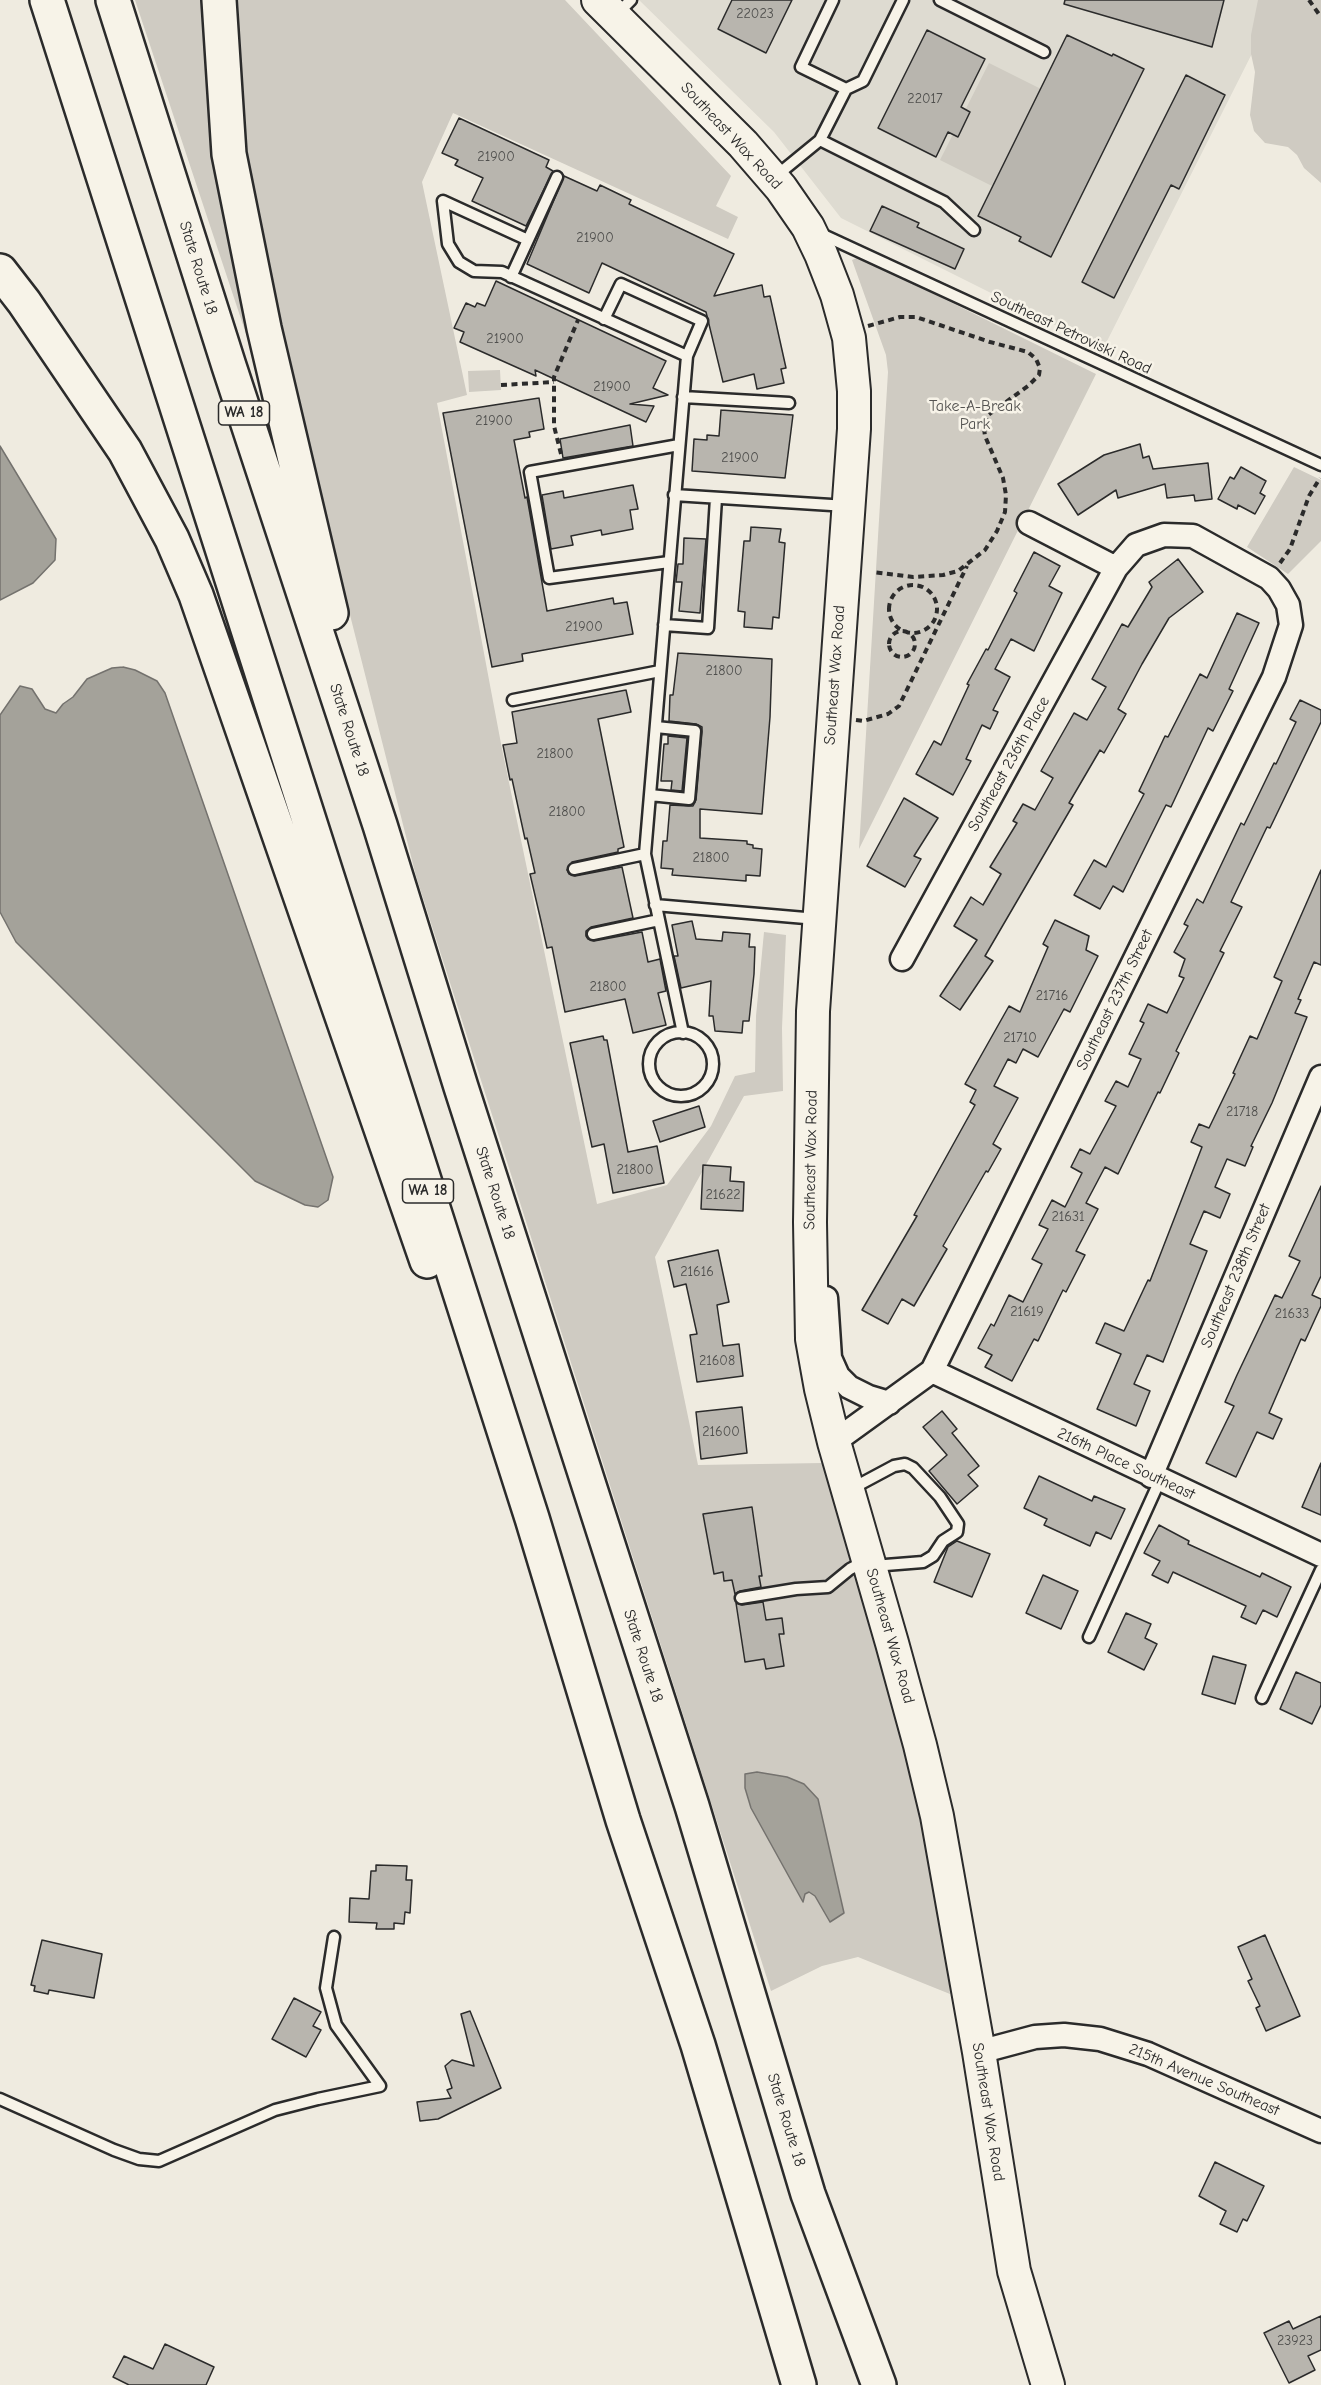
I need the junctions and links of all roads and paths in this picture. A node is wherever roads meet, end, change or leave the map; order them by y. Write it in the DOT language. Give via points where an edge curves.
graph roads {
  1 [pos="47,0"];
  2 [pos="113,0"];
  3 [pos="219,0"];
  4 [pos="833,0"];
  5 [pos="903,0"];
  6 [pos="940,0"];
  7 [pos="1309,0"];
  8 [pos="615,5"];
  9 [pos="1321,17"];
  10 [pos="1044,52"];
  11 [pos="846,90"];
  12 [pos="820,140"];
  13 [pos="557,177"];
  14 [pos="773,178"];
  15 [pos="808,227"];
  16 [pos="974,230"];
  17 [pos="528,240"];
  18 [pos="0,271"];
  19 [pos="511,277"];
  20 [pos="583,309"];
  21 [pos="604,319"];
  22 [pos="847,332"];
  23 [pos="687,356"];
  24 [pos="554,382"];
  25 [pos="501,385"];
  26 [pos="683,397"];
  27 [pos="789,403"];
  28 [pos="679,445"];
  29 [pos="1321,465"];
  30 [pos="564,466"];
  31 [pos="1321,476"];
  32 [pos="674,495"];
  33 [pos="716,498"];
  34 [pos="848,506"];
  35 [pos="1029,523"];
  36 [pos="669,562"];
  37 [pos="969,563"];
  38 [pos="1116,568"];
  39 [pos="872,572"];
  40 [pos="913,577"];
  41 [pos="1269,578"];
  42 [pos="913,585"];
  43 [pos="664,625"];
  44 [pos="905,632"];
  45 [pos="660,671"];
  46 [pos="513,700"];
  47 [pos="833,714"];
  48 [pos="656,727"];
  49 [pos="650,795"];
  50 [pos="380,825"];
  51 [pos="645,854"];
  52 [pos="574,868"];
  53 [pos="655,905"];
  54 [pos="659,920"];
  55 [pos="818,920"];
  56 [pos="593,934"];
  57 [pos="902,959"];
  58 [pos="683,1032"];
  59 [pos="1321,1077"];
  60 [pos="810,1242"];
  61 [pos="932,1371"];
  62 [pos="889,1403"];
  63 [pos="834,1442"];
  64 [pos="1156,1478"];
  65 [pos="848,1490"];
  66 [pos="532,1518"];
  67 [pos="1321,1555"];
  68 [pos="869,1563"];
  69 [pos="1321,1570"];
  70 [pos="741,1598"];
  71 [pos="1089,1637"];
  72 [pos="1262,1698"];
  73 [pos="334,1937"];
  74 [pos="979,2052"];
  75 [pos="0,2099"];
  76 [pos="1321,2131"];
  77 [pos="799,2385"];
  78 [pos="879,2385"];
  79 [pos="1048,2385"];
  1 -- 66 [label="highway, WA 18"];
  2 -- 50 [label="highway, State Route 18 / WA 18"];
  3 -- 50 [label="highway" via="231,166 264,328"];
  4 -- 11 [label="lane" via="801,67"];
  5 -- 11 [label="lane" via="863,81"];
  6 -- 10 [label="lane"];
  7 -- 9 [label="path"];
  8 -- 14 [label="main road, Southeast Wax Road"];
  11 -- 12 [label="lane"];
  12 -- 14 [label="lane"];
  12 -- 16 [label="lane" via="944,202"];
  13 -- 17 [label="lane"];
  14 -- 15 [label="main road, Southeast Wax Road"];
  15 -- 22 [label="main road, Southeast Wax Road" via="837,296"];
  15 -- 29 [label="lane, Southeast Petroviski Road"];
  17 -- 19 [label="lane"];
  17 -- 19 [label="lane" via="443,201 447,244 459,262 474,271 502,272"];
  18 -- 66 [label="highway" via="125,451 172,539 196,595 435,1282"];
  19 -- 20 [label="lane"];
  20 -- 21 [label="lane"];
  20 -- 24 [label="path"];
  21 -- 23 [label="lane"];
  21 -- 23 [label="lane" via="621,284 702,321"];
  22 -- 34 [label="main road, Southeast Wax Road" via="854,391"];
  22 -- 37 [label="path" via="900,316 916,317 1028,352 1036,359 1039,375 988,415 985,436 1003,478 1005,512 984,550"];
  23 -- 26 [label="lane"];
  24 -- 25 [label="path"];
  24 -- 30 [label="path" via="554,426"];
  26 -- 27 [label="lane"];
  26 -- 28 [label="lane"];
  28 -- 30 [label="lane"];
  28 -- 32 [label="lane"];
  30 -- 36 [label="lane" via="530,472 549,578"];
  31 -- 41 [label="path" via="1309,496 1290,549"];
  32 -- 33 [label="lane"];
  32 -- 36 [label="lane"];
  33 -- 34 [label="lane"];
  33 -- 43 [label="lane" via="708,628"];
  34 -- 47 [label="main road, Southeast Wax Road"];
  35 -- 38 [label="street"];
  36 -- 43 [label="lane"];
  37 -- 40 [label="path" via="958,572"];
  37 -- 47 [label="path" via="899,706 888,714 863,721 841,719"];
  38 -- 41 [label="street, Southeast 236th Place" via="1136,545 1164,535 1193,536"];
  38 -- 57 [label="street, Southeast 236th Place"];
  39 -- 40 [label="path"];
  40 -- 42 [label="path"];
  41 -- 61 [label="street, Southeast 237th Street" via="1288,605 1291,625 1274,677"];
  42 -- 44 [label="path" via="896,593 889,610 891,619"];
  42 -- 44 [label="path" via="930,591 937,608 931,626 923,631"];
  43 -- 45 [label="lane"];
  44 -- 44 [label="path" via="895,634 890,642 892,652 900,657 910,655 915,647 913,637"];
  45 -- 46 [label="lane"];
  45 -- 48 [label="lane"];
  47 -- 55 [label="main road, Southeast Wax Road"];
  48 -- 49 [label="lane"];
  48 -- 49 [label="lane" via="695,730 689,799"];
  49 -- 51 [label="lane"];
  50 -- 78 [label="highway, State Route 18 / WA 18" via="692,1806 808,2194"];
  51 -- 52 [label="lane"];
  51 -- 53 [label="lane"];
  53 -- 54 [label="lane"];
  53 -- 55 [label="lane"];
  54 -- 56 [label="lane"];
  54 -- 58 [label="lane"];
  55 -- 60 [label="main road, Southeast Wax Road"];
  58 -- 58 [label="lane" via="663,1038 649,1064 650,1073 662,1090 671,1095 692,1095 702,1089 713,1071 710,1049 703,1041"];
  59 -- 64 [label="street, Southeast 238th Street"];
  60 -- 62 [label="street" via="824,1274 830,1358 838,1376 849,1387"];
  60 -- 63 [label="main road, Southeast Wax Road" via="812,1339"];
  61 -- 62 [label="street, Southeast 237th Street"];
  61 -- 64 [label="street, 216th Place Southeast"];
  62 -- 63 [label="street, Southeast 237th Street"];
  63 -- 65 [label="main road, Southeast Wax Road"];
  64 -- 67 [label="street, 216th Place Southeast"];
  64 -- 71 [label="lane"];
  65 -- 68 [label="main road, Southeast Wax Road"];
  65 -- 68 [label="lane" via="905,1464 940,1497 958,1524 957,1532 923,1562"];
  66 -- 77 [label="highway, WA 18" via="623,1820 698,2045"];
  68 -- 70 [label="lane" via="850,1569 828,1587"];
  68 -- 74 [label="main road, Southeast Wax Road" via="934,1806"];
  69 -- 72 [label="lane"];
  73 -- 75 [label="lane" via="326,1988 336,2025 380,2086 274,2110 159,2161 114,2150"];
  74 -- 76 [label="street, 215th Avenue Southeast" via="1035,2037 1100,2039 1148,2054"];
  74 -- 79 [label="main road, Southeast Wax Road" via="1014,2271"];
}
